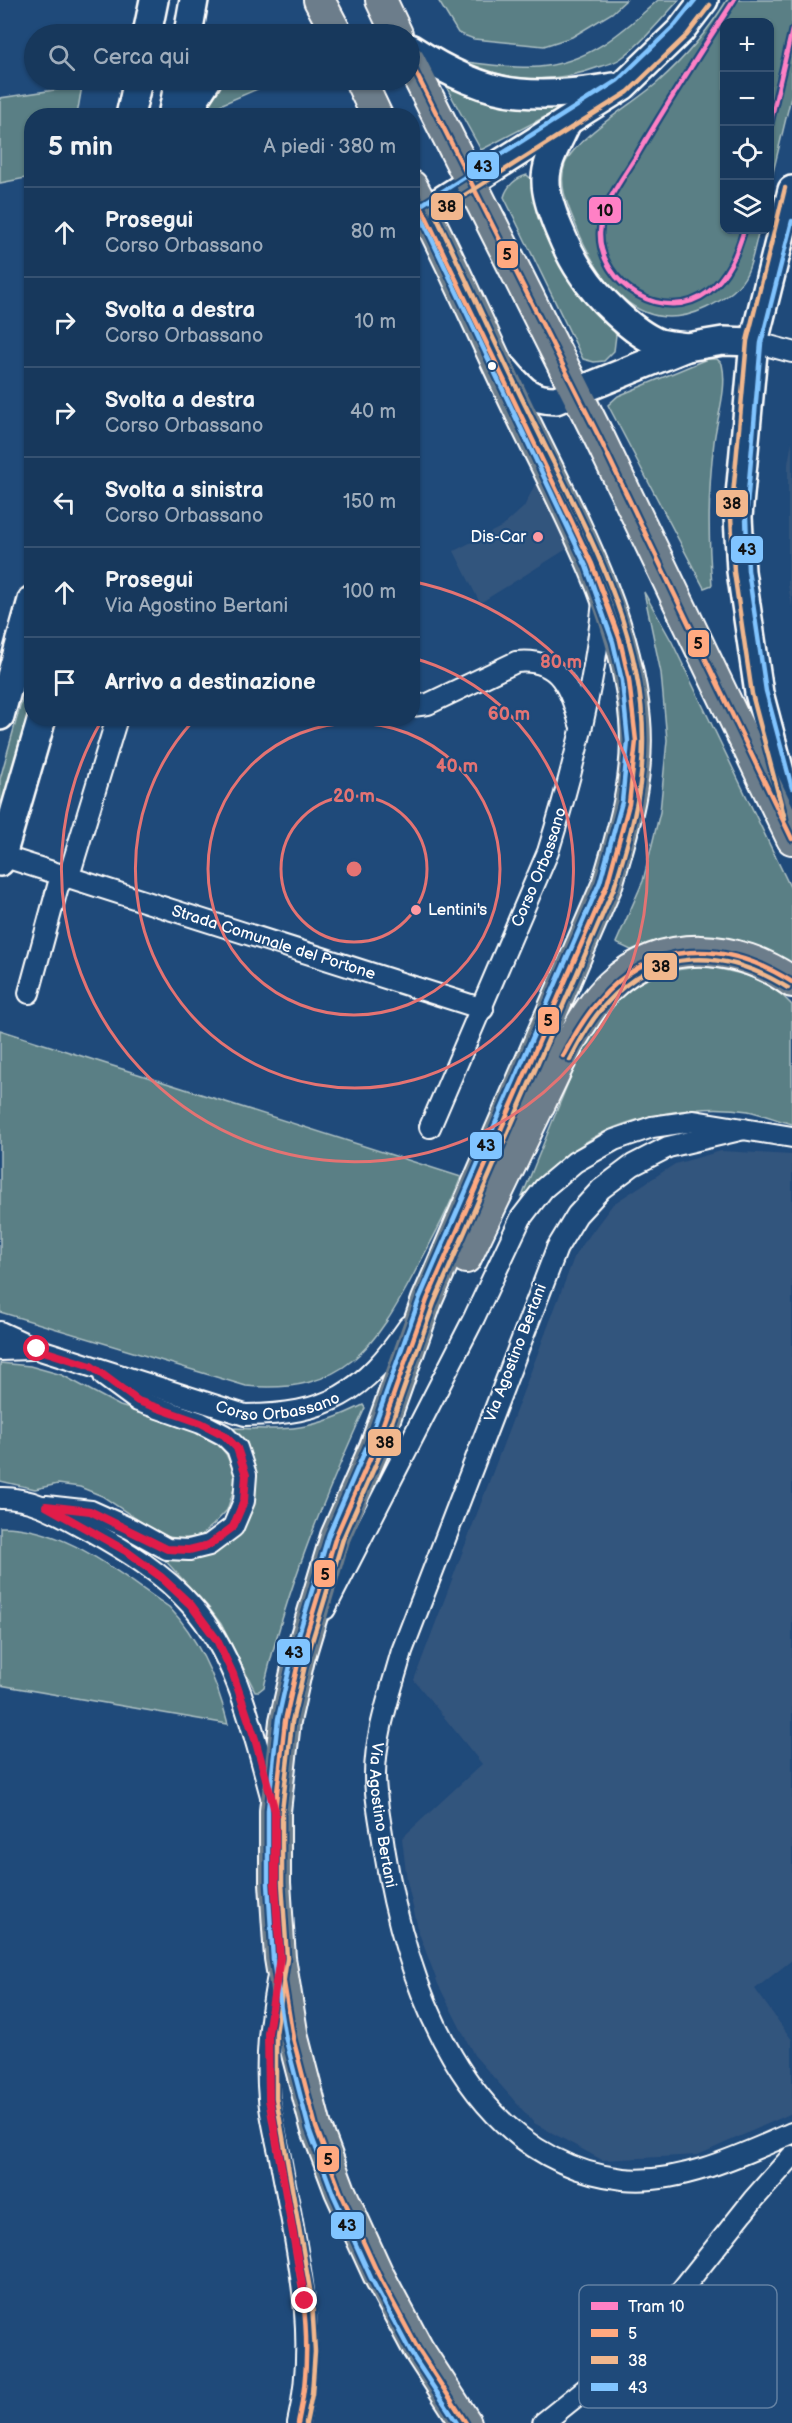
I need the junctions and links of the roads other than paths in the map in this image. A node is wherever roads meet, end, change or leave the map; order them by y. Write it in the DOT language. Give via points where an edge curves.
graph roads {
  1 [pos="154,0"];
  2 [pos="194,0"];
  3 [pos="320,0"];
  4 [pos="381,0"];
  5 [pos="704,0"];
  6 [pos="149,24"];
  7 [pos="190,24"];
  8 [pos="332,24"];
  9 [pos="392,24"];
  10 [pos="420,54"];
  11 [pos="420,81"];
  12 [pos="623,86"];
  13 [pos="136,90"];
  14 [pos="177,90"];
  15 [pos="201,90"];
  16 [pos="365,90"];
  17 [pos="132,108"];
  18 [pos="174,108"];
  19 [pos="193,108"];
  20 [pos="373,108"];
  21 [pos="567,122"];
  22 [pos="471,183"];
  23 [pos="792,190"];
  24 [pos="420,199"];
  25 [pos="420,201"];
  26 [pos="754,342"];
  27 [pos="687,347"];
  28 [pos="792,352"];
  29 [pos="495,359"];
  30 [pos="577,392"];
  31 [pos="604,594"];
  32 [pos="24,629"];
  33 [pos="420,705"];
  34 [pos="0,716"];
  35 [pos="40,726"];
  36 [pos="115,726"];
  37 [pos="580,727"];
  38 [pos="792,817"];
  39 [pos="792,839"];
  40 [pos="1,859"];
  41 [pos="64,876"];
  42 [pos="792,982"];
  43 [pos="29,993"];
  44 [pos="483,1009"];
  45 [pos="430,1127"];
  46 [pos="744,1129"];
  47 [pos="792,1137"];
  48 [pos="427,1300"];
  49 [pos="0,1332"];
  50 [pos="37,1349"];
  51 [pos="0,1350"];
  52 [pos="91,1366"];
  53 [pos="375,1448"];
  54 [pos="1,1498"];
  55 [pos="46,1506"];
  56 [pos="299,1659"];
  57 [pos="275,1811"];
  58 [pos="280,1958"];
  59 [pos="792,2133"];
  60 [pos="792,2156"];
  61 [pos="686,2285"];
  62 [pos="579,2394"];
  63 [pos="463,2418"];
  64 [pos="298,2423"];
  65 [pos="543,2423"];
  1 -- 6 [label="main road"];
  2 -- 7 [label="main road"];
  3 -- 8 [label="main road"];
  4 -- 9 [label="main road"];
  5 -- 12 [label="main road" via="681,30"];
  10 -- 12 [label="main road" via="441,68 519,93 568,94"];
  11 -- 22 [label="main road"];
  12 -- 21 [label="main road"];
  13 -- 17 [label="main road"];
  14 -- 18 [label="main road"];
  15 -- 19 [label="main road"];
  16 -- 20 [label="main road"];
  21 -- 22 [label="main road"];
  21 -- 27 [label="main road" via="548,166 546,183 555,219 580,272 638,331 660,343"];
  22 -- 24 [label="main road"];
  22 -- 30 [label="main road"];
  23 -- 26 [label="main road"];
  25 -- 29 [label="main road, Corso Orbassano"];
  26 -- 27 [label="main road" via="723,341"];
  26 -- 28 [label="street"];
  26 -- 38 [label="main road" via="738,517 741,571 759,693"];
  27 -- 30 [label="main road"];
  29 -- 30 [label="main road" via="526,394 556,400"];
  29 -- 31 [label="main road, Corso Orbassano"];
  30 -- 39 [label="main road"];
  31 -- 37 [label="street, Corso Orbassano" via="594,670"];
  31 -- 48 [label="main road, Corso Orbassano" via="620,638 635,721 627,817 607,885"];
  32 -- 34 [label="main road"];
  33 -- 37 [label="street" via="516,662 528,661 541,663 566,684"];
  35 -- 40 [label="main road, Strada Comunale del Portone"];
  36 -- 41 [label="street" via="72,866"];
  37 -- 44 [label="street, Corso Orbassano" via="548,852"];
  40 -- 41 [label="street, Strada Comunale del Portone"];
  41 -- 43 [label="street" via="56,892"];
  41 -- 44 [label="street, Strada Comunale del Portone"];
  42 -- 53 [label="main road" via="741,956 707,949 673,952 640,963 611,985 568,1045"];
  44 -- 45 [label="street, Corso Orbassano"];
  46 -- 47 [label="street, Via Agostino Bertani"];
  46 -- 56 [label="street, Via Agostino Bertani" via="694,1121 652,1127 594,1151 544,1188 521,1218"];
  46 -- 59 [label="street, Via Agostino Bertani" via="668,1147 633,1165 601,1189 577,1215 557,1248 402,1651 385,1714 375,1777 390,1884 422,1995 445,2044 474,2090 507,2128 544,2155 580,2171 624,2179 666,2179"];
  48 -- 52 [label="street, Corso Orbassano" via="386,1359 361,1383 337,1398 276,1415 245,1415"];
  48 -- 53 [label="main road, Corso Orbassano"];
  49 -- 50 [label="street, Corso Orbassano"];
  50 -- 51 [label="street, Corso Orbassano"];
  50 -- 52 [label="street, Corso Orbassano"];
  52 -- 55 [label="street, Corso Orbassano" via="138,1401 224,1435 237,1448 246,1475 244,1501 233,1527 209,1545 189,1550 167,1549 90,1511"];
  53 -- 56 [label="main road, Corso Orbassano" via="336,1536"];
  54 -- 55 [label="street, Corso Orbassano"];
  55 -- 57 [label="street, Corso Orbassano" via="126,1551 191,1605 217,1640 233,1674"];
  56 -- 57 [label="main road, Corso Orbassano" via="285,1721"];
  57 -- 58 [label="main road, Corso Orbassano"];
  58 -- 63 [label="main road, Corso Orbassano" via="310,2105 340,2191 414,2341"];
  58 -- 64 [label="street" via="268,2033 269,2099 305,2301 308,2351"];
  60 -- 61 [label="street"];
  62 -- 65 [label="street"];
}
